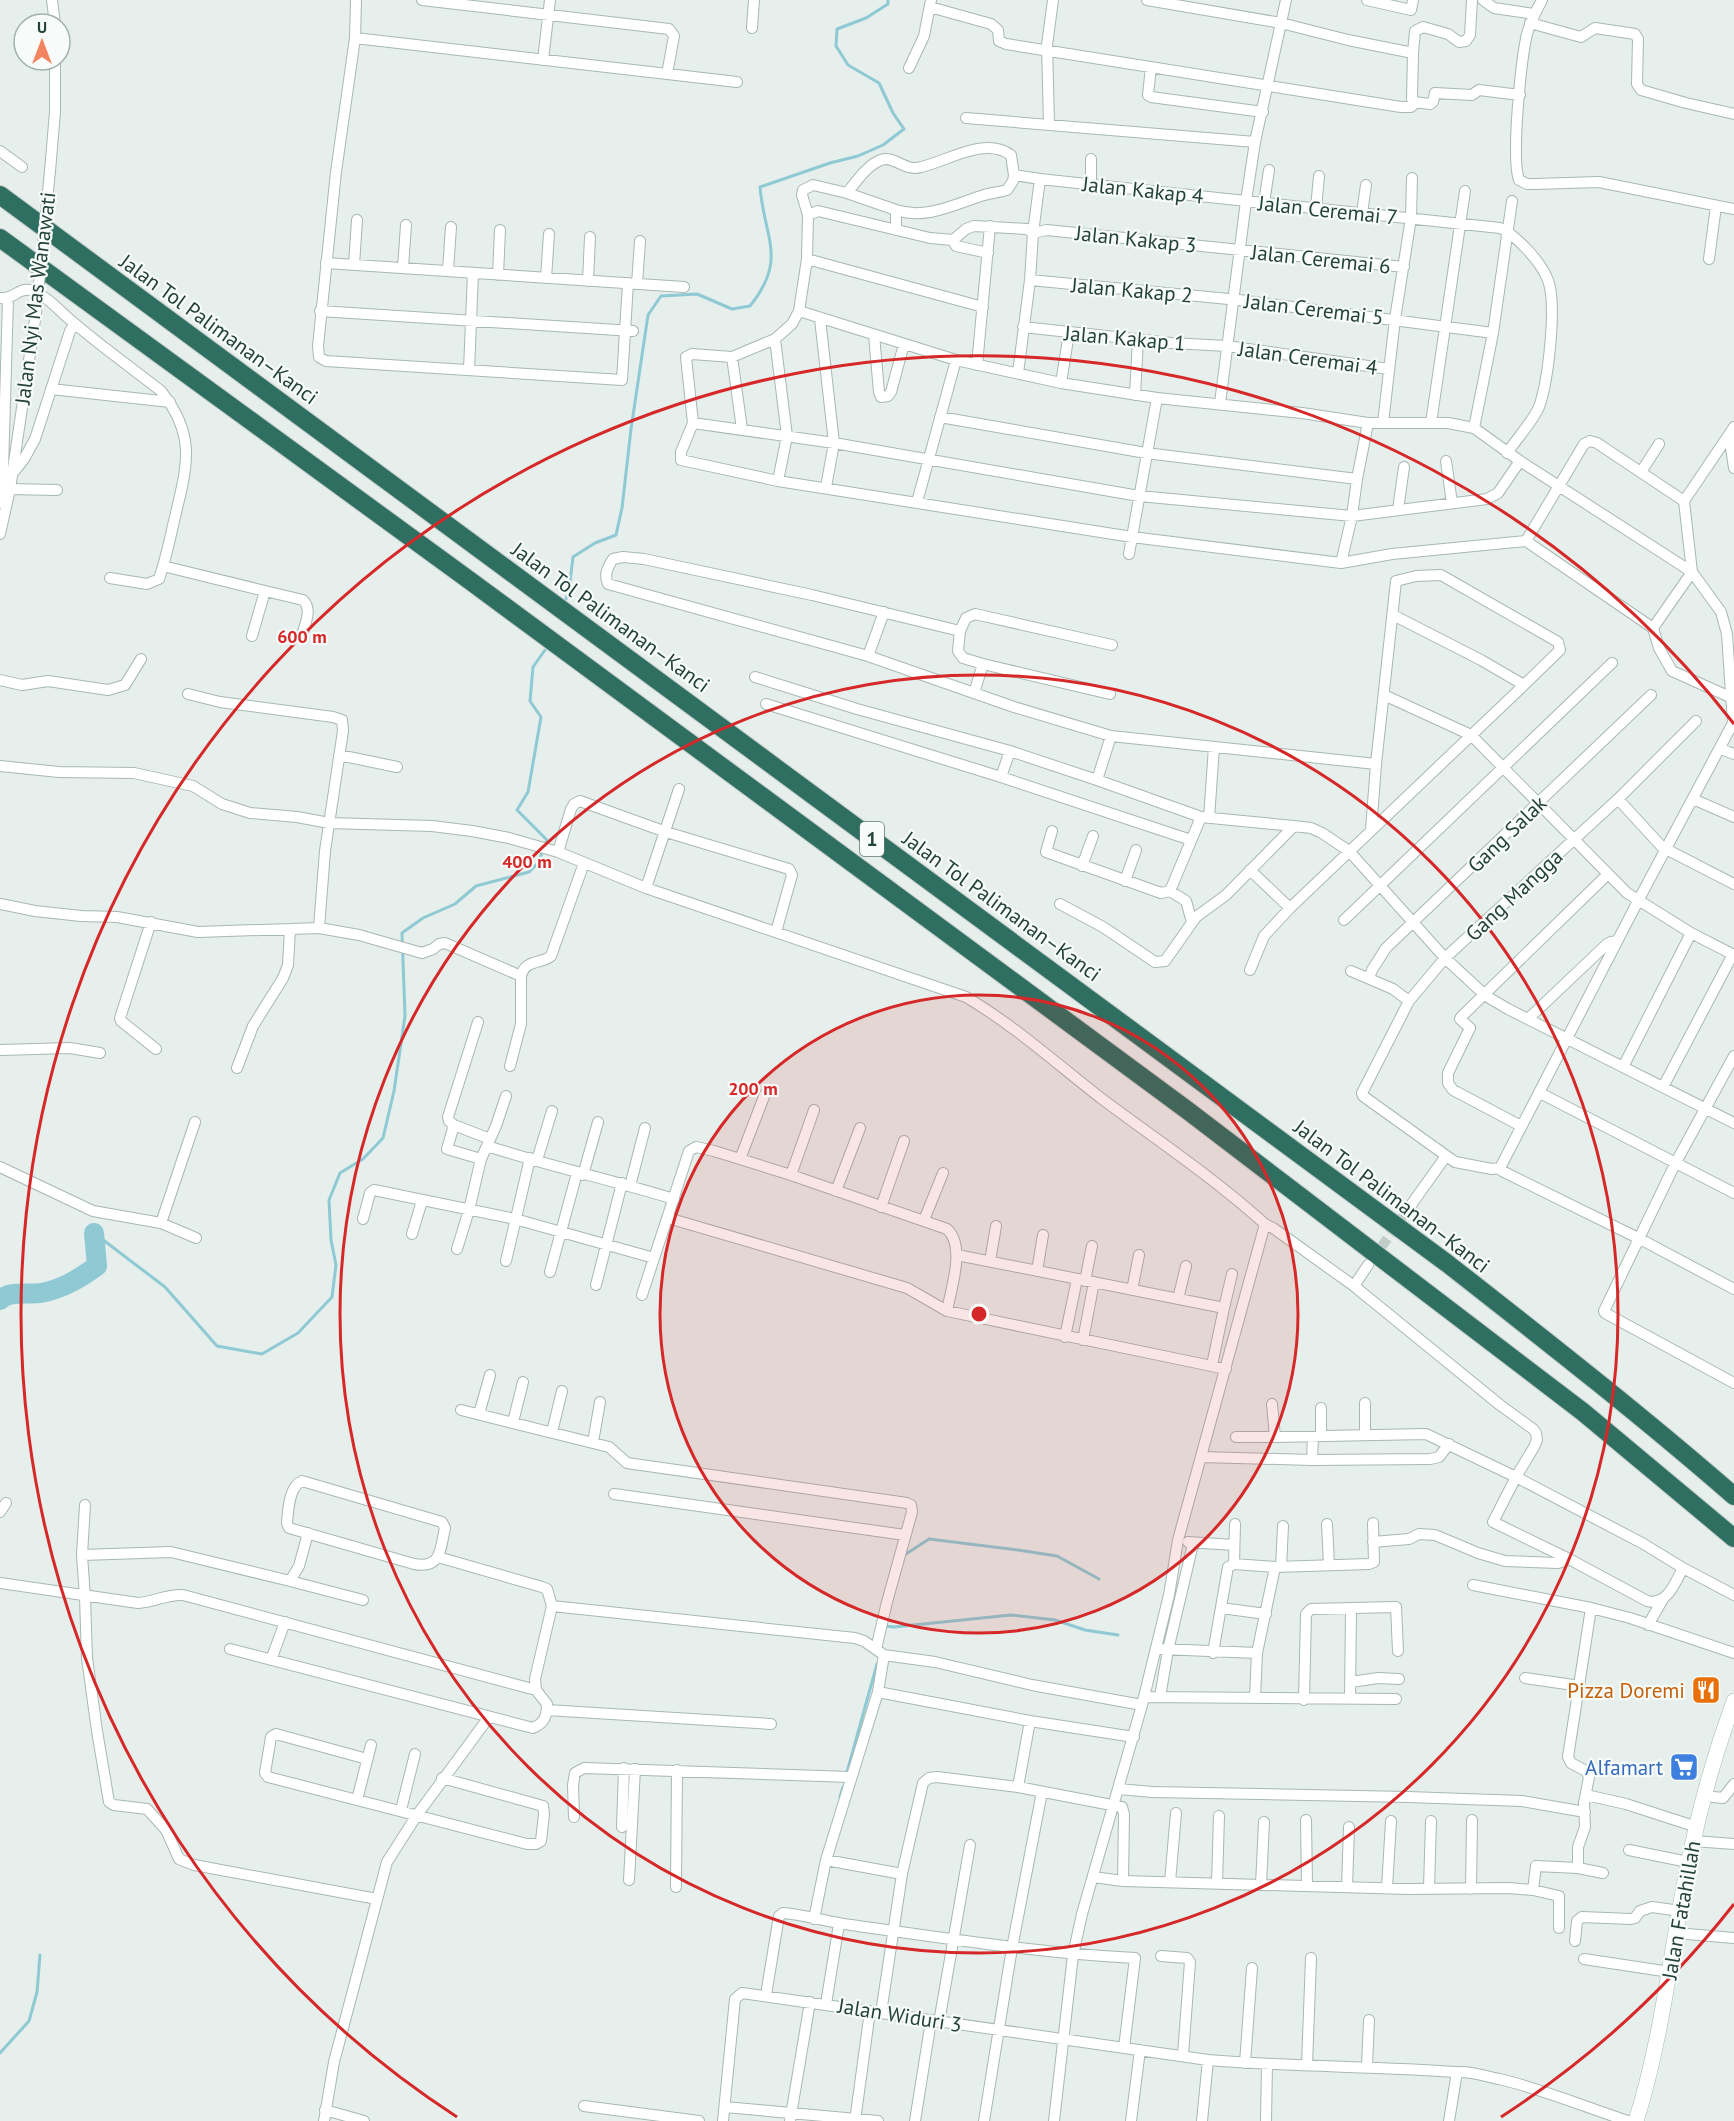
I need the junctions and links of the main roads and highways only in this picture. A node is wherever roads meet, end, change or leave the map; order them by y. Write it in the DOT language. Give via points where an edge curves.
graph roads {
  1 [pos="0,195"];
  2 [pos="0,238"];
  3 [pos="1734,1496"];
  4 [pos="1734,1538"];
  1 -- 3 [label="highway, Jalan Tol Palimanan–Kanci / 1" via="1448,1264 1588,1373"];
  2 -- 4 [label="highway, 1" via="1187,1110 1583,1412"];
}
